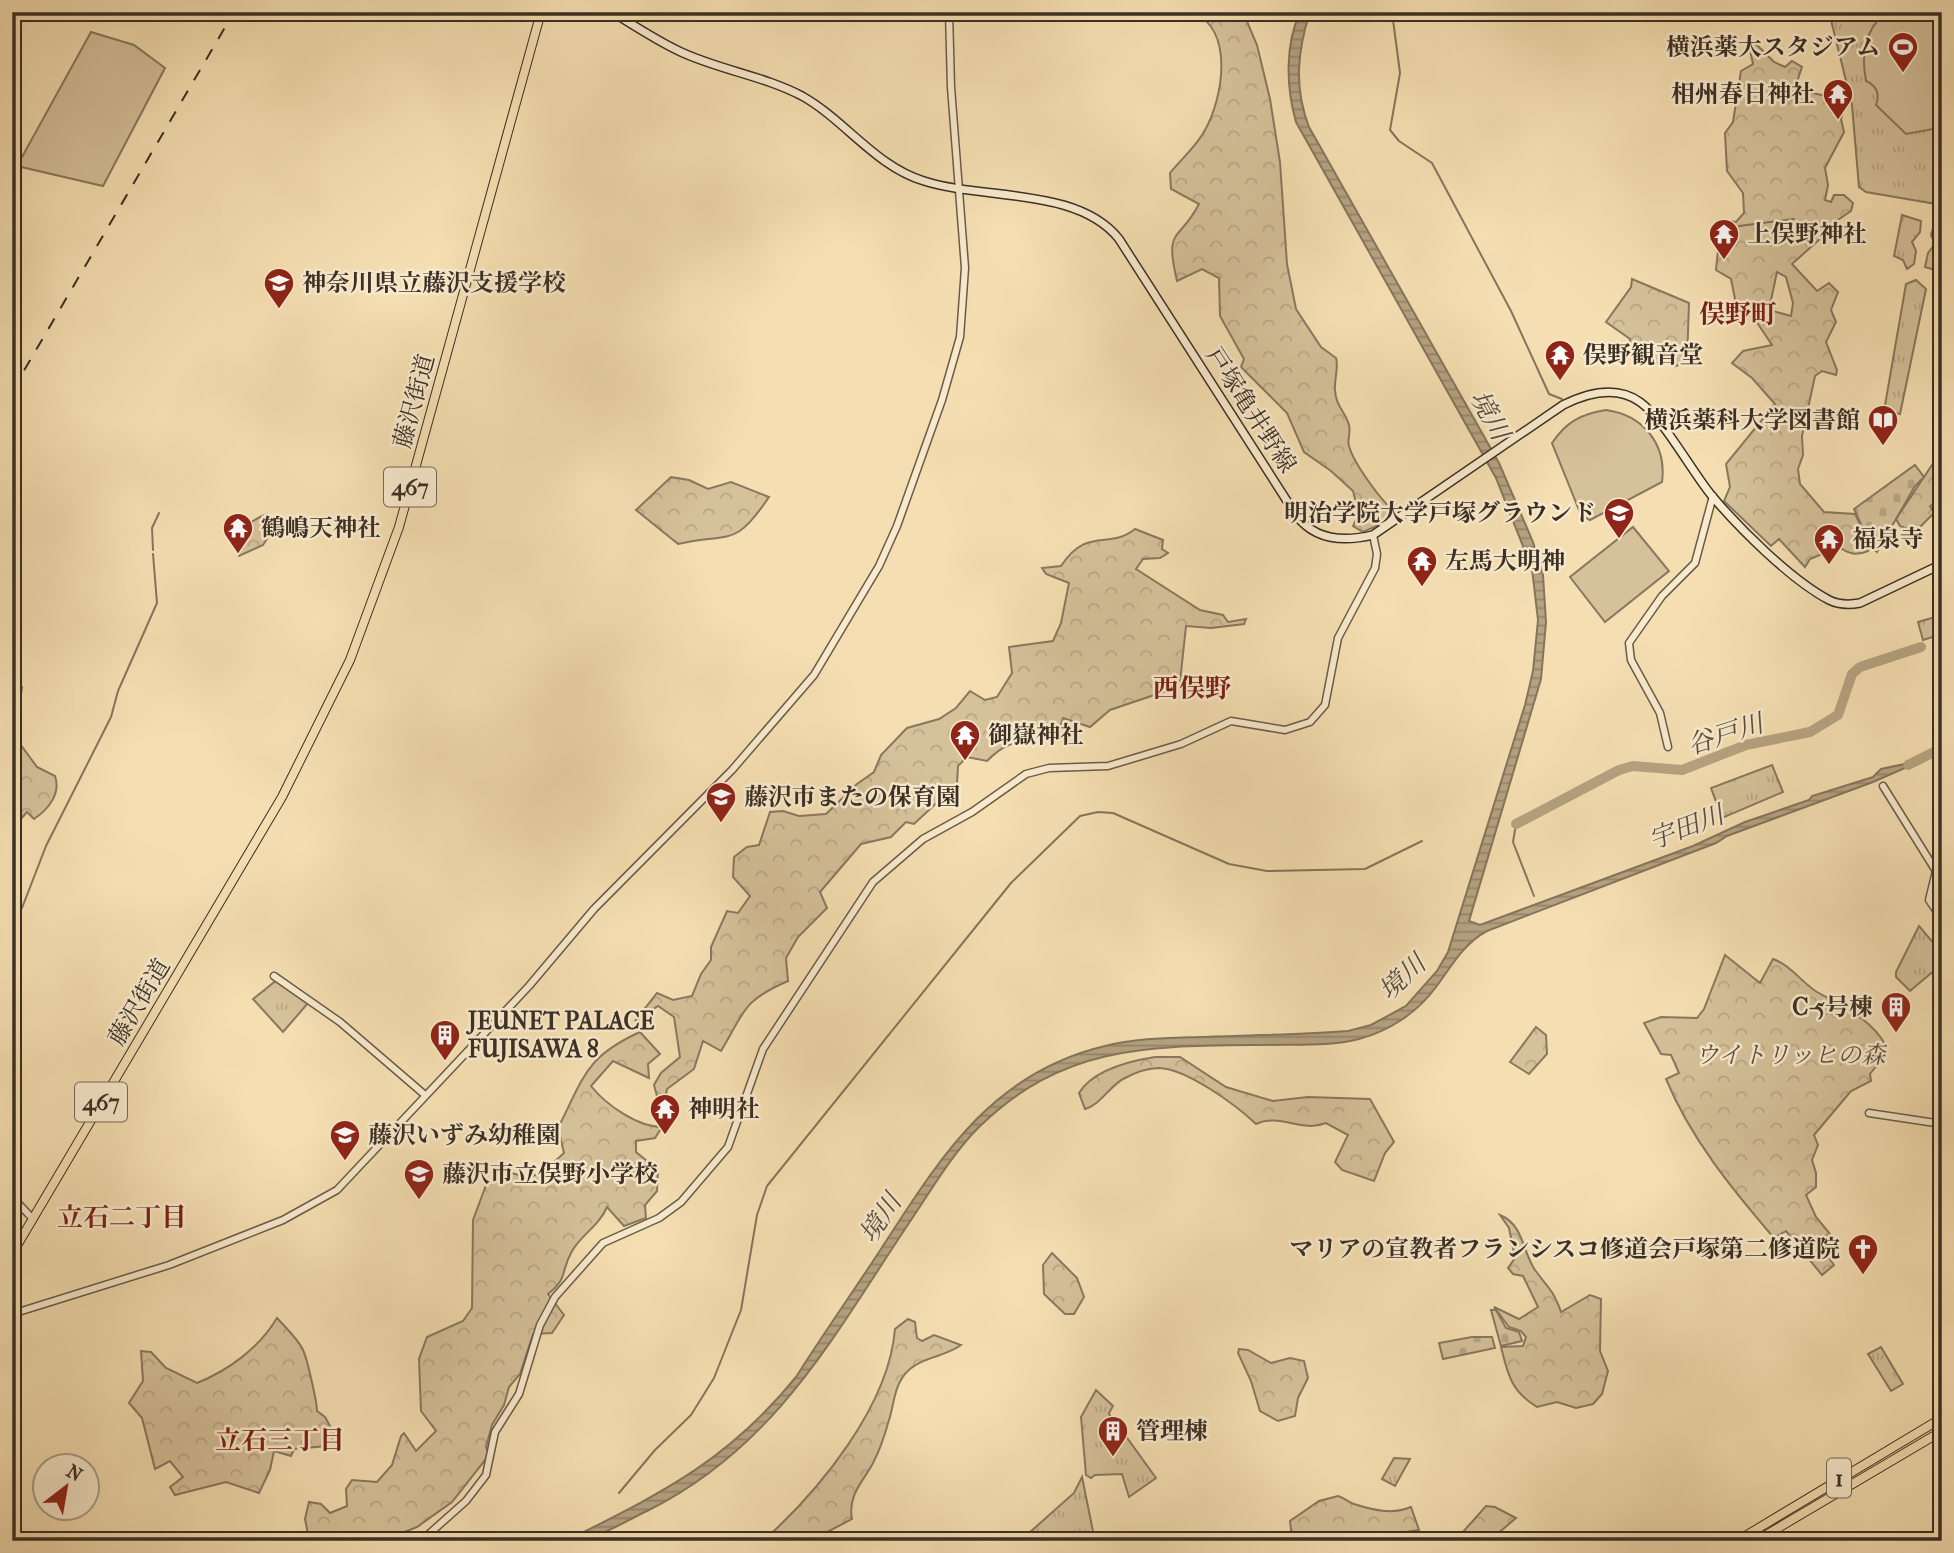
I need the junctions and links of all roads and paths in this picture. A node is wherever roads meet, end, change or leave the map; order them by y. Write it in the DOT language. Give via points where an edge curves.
graph roads {
  1 [pos="541,12"];
  2 [pos="612,12"];
  3 [pos="949,12"];
  4 [pos="959,189"];
  5 [pos="1713,496"];
  6 [pos="1373,536"];
  7 [pos="1942,564"];
  8 [pos="1668,747"];
  9 [pos="1883,786"];
  10 [pos="1942,919"];
  11 [pos="274,976"];
  12 [pos="425,1095"];
  13 [pos="1869,1114"];
  14 [pos="1942,1124"];
  15 [pos="12,1197"];
  16 [pos="33,1219"];
  17 [pos="12,1254"];
  18 [pos="12,1314"];
  19 [pos="1942,1418"];
  20 [pos="1942,1431"];
  21 [pos="421,1541"];
  22 [pos="1737,1541"];
  23 [pos="1756,1541"];
  1 -- 16 [label="highway, 藤沢街道 / 467" via="399,525 341,680 302,761"];
  2 -- 4 [label="main road, 戸塚亀井野線" via="682,52 801,96 902,172"];
  3 -- 4 [label="street"];
  4 -- 6 [label="main road, 戸塚亀井野線" via="1073,207 1108,226 1300,521 1314,533 1334,538"];
  4 -- 12 [label="street" via="965,268 960,337 897,526 838,638 764,735 594,909"];
  5 -- 6 [label="main road" via="1641,402 1620,393 1582,396"];
  5 -- 7 [label="main road" via="1783,567 1835,602 1860,603"];
  5 -- 8 [label="street" via="1695,563 1657,602 1629,643 1631,660 1660,713"];
  6 -- 21 [label="street" via="1375,568 1338,638 1325,705 1310,722 1285,730 1231,721 1169,749 1108,766 1049,768 1026,774 923,839 873,882 763,1049 728,1147 677,1205 603,1243 555,1297 540,1325 519,1394 495,1432 486,1475 466,1501"];
  9 -- 10 [label="street" via="1936,871 1929,900"];
  11 -- 12 [label="street" via="340,1022"];
  12 -- 18 [label="street" via="347,1180 312,1206 169,1265"];
  13 -- 14 [label="street"];
  15 -- 16 [label="street"];
  16 -- 17 [label="highway, 藤沢街道 / 467"];
  19 -- 22 [label="highway, 1"];
  20 -- 23 [label="highway, 1"];
}
